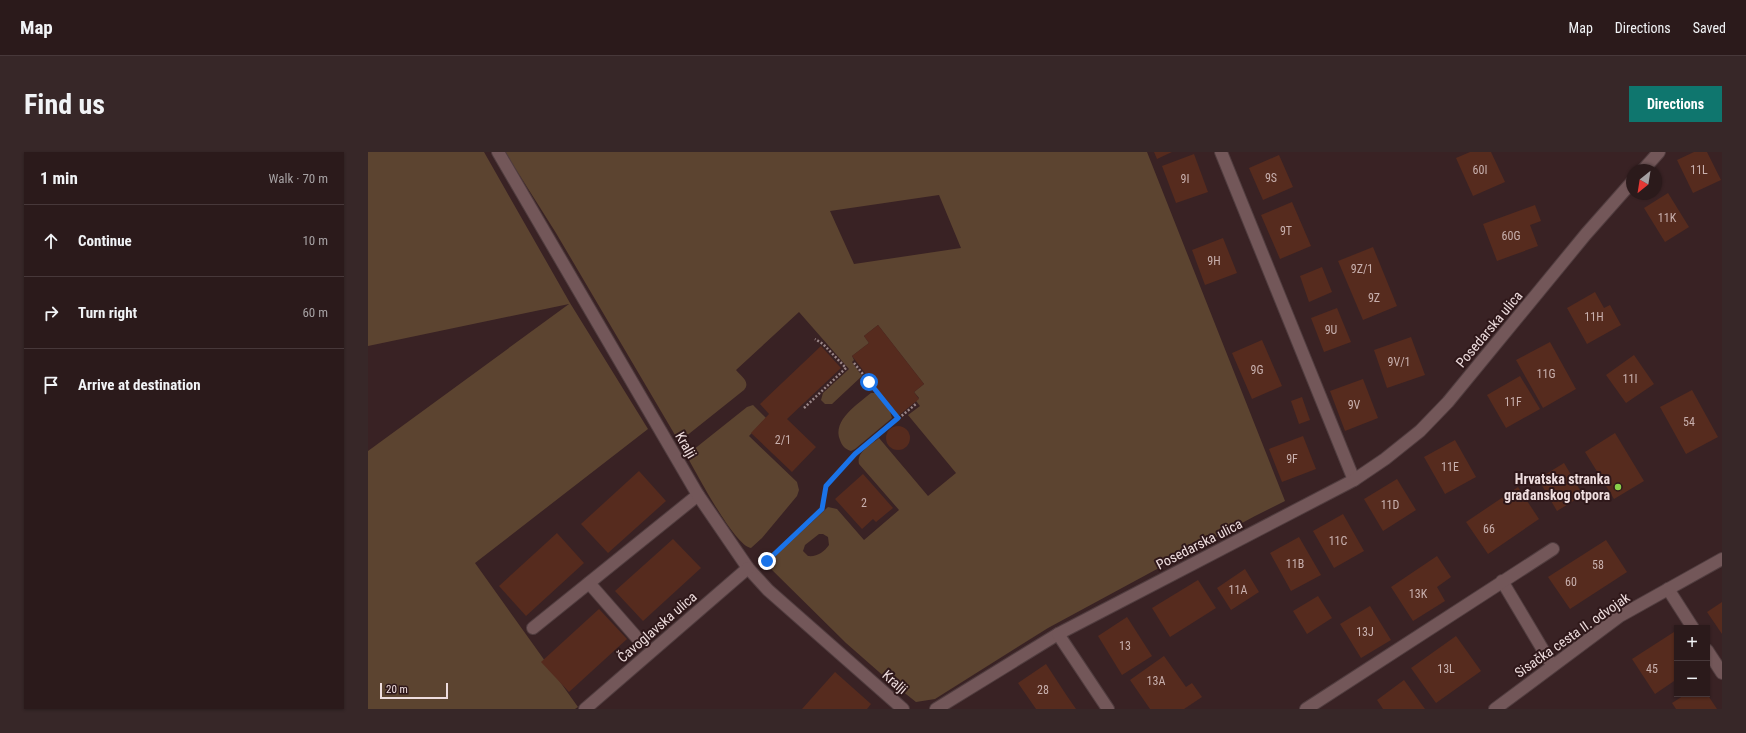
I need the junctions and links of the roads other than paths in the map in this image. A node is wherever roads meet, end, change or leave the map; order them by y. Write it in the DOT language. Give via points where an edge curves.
graph roads {
  1 [pos="498,152"];
  2 [pos="1221,152"];
  3 [pos="1659,152"];
  4 [pos="1648,164"];
  5 [pos="1626,189"];
  6 [pos="1354,480"];
  7 [pos="698,495"];
  8 [pos="1553,549"];
  9 [pos="1722,559"];
  10 [pos="748,568"];
  11 [pos="1502,581"];
  12 [pos="589,583"];
  13 [pos="1668,589"];
  14 [pos="1691,625"];
  15 [pos="533,628"];
  16 [pos="1058,634"];
  17 [pos="638,639"];
  18 [pos="1710,655"];
  19 [pos="1552,665"];
  20 [pos="1722,673"];
  21 [pos="585,709"];
  22 [pos="903,709"];
  23 [pos="936,709"];
  24 [pos="1108,709"];
  25 [pos="1306,709"];
  26 [pos="1495,709"];
  1 -- 7 [label="street, Kralji"];
  2 -- 6 [label="street"];
  3 -- 4 [label="street"];
  5 -- 6 [label="street, Posedarska ulica" via="1448,402 1420,431 1386,459"];
  6 -- 16 [label="street, Posedarska ulica"];
  7 -- 10 [label="street, Kralji"];
  7 -- 12 [label="street"];
  8 -- 11 [label="street"];
  9 -- 13 [label="street, Sisačka cesta II. odvojak"];
  10 -- 21 [label="street, Čavoglavska ulica"];
  10 -- 22 [label="street, Kralji" via="768,590"];
  11 -- 19 [label="street"];
  11 -- 25 [label="street"];
  12 -- 15 [label="street"];
  12 -- 17 [label="street"];
  13 -- 14 [label="street"];
  13 -- 19 [label="street, Sisačka cesta II. odvojak" via="1620,616"];
  16 -- 23 [label="street, Posedarska ulica"];
  16 -- 24 [label="street"];
  18 -- 20 [label="street"];
  19 -- 26 [label="street, Sisačka cesta II. odvojak"];
}
